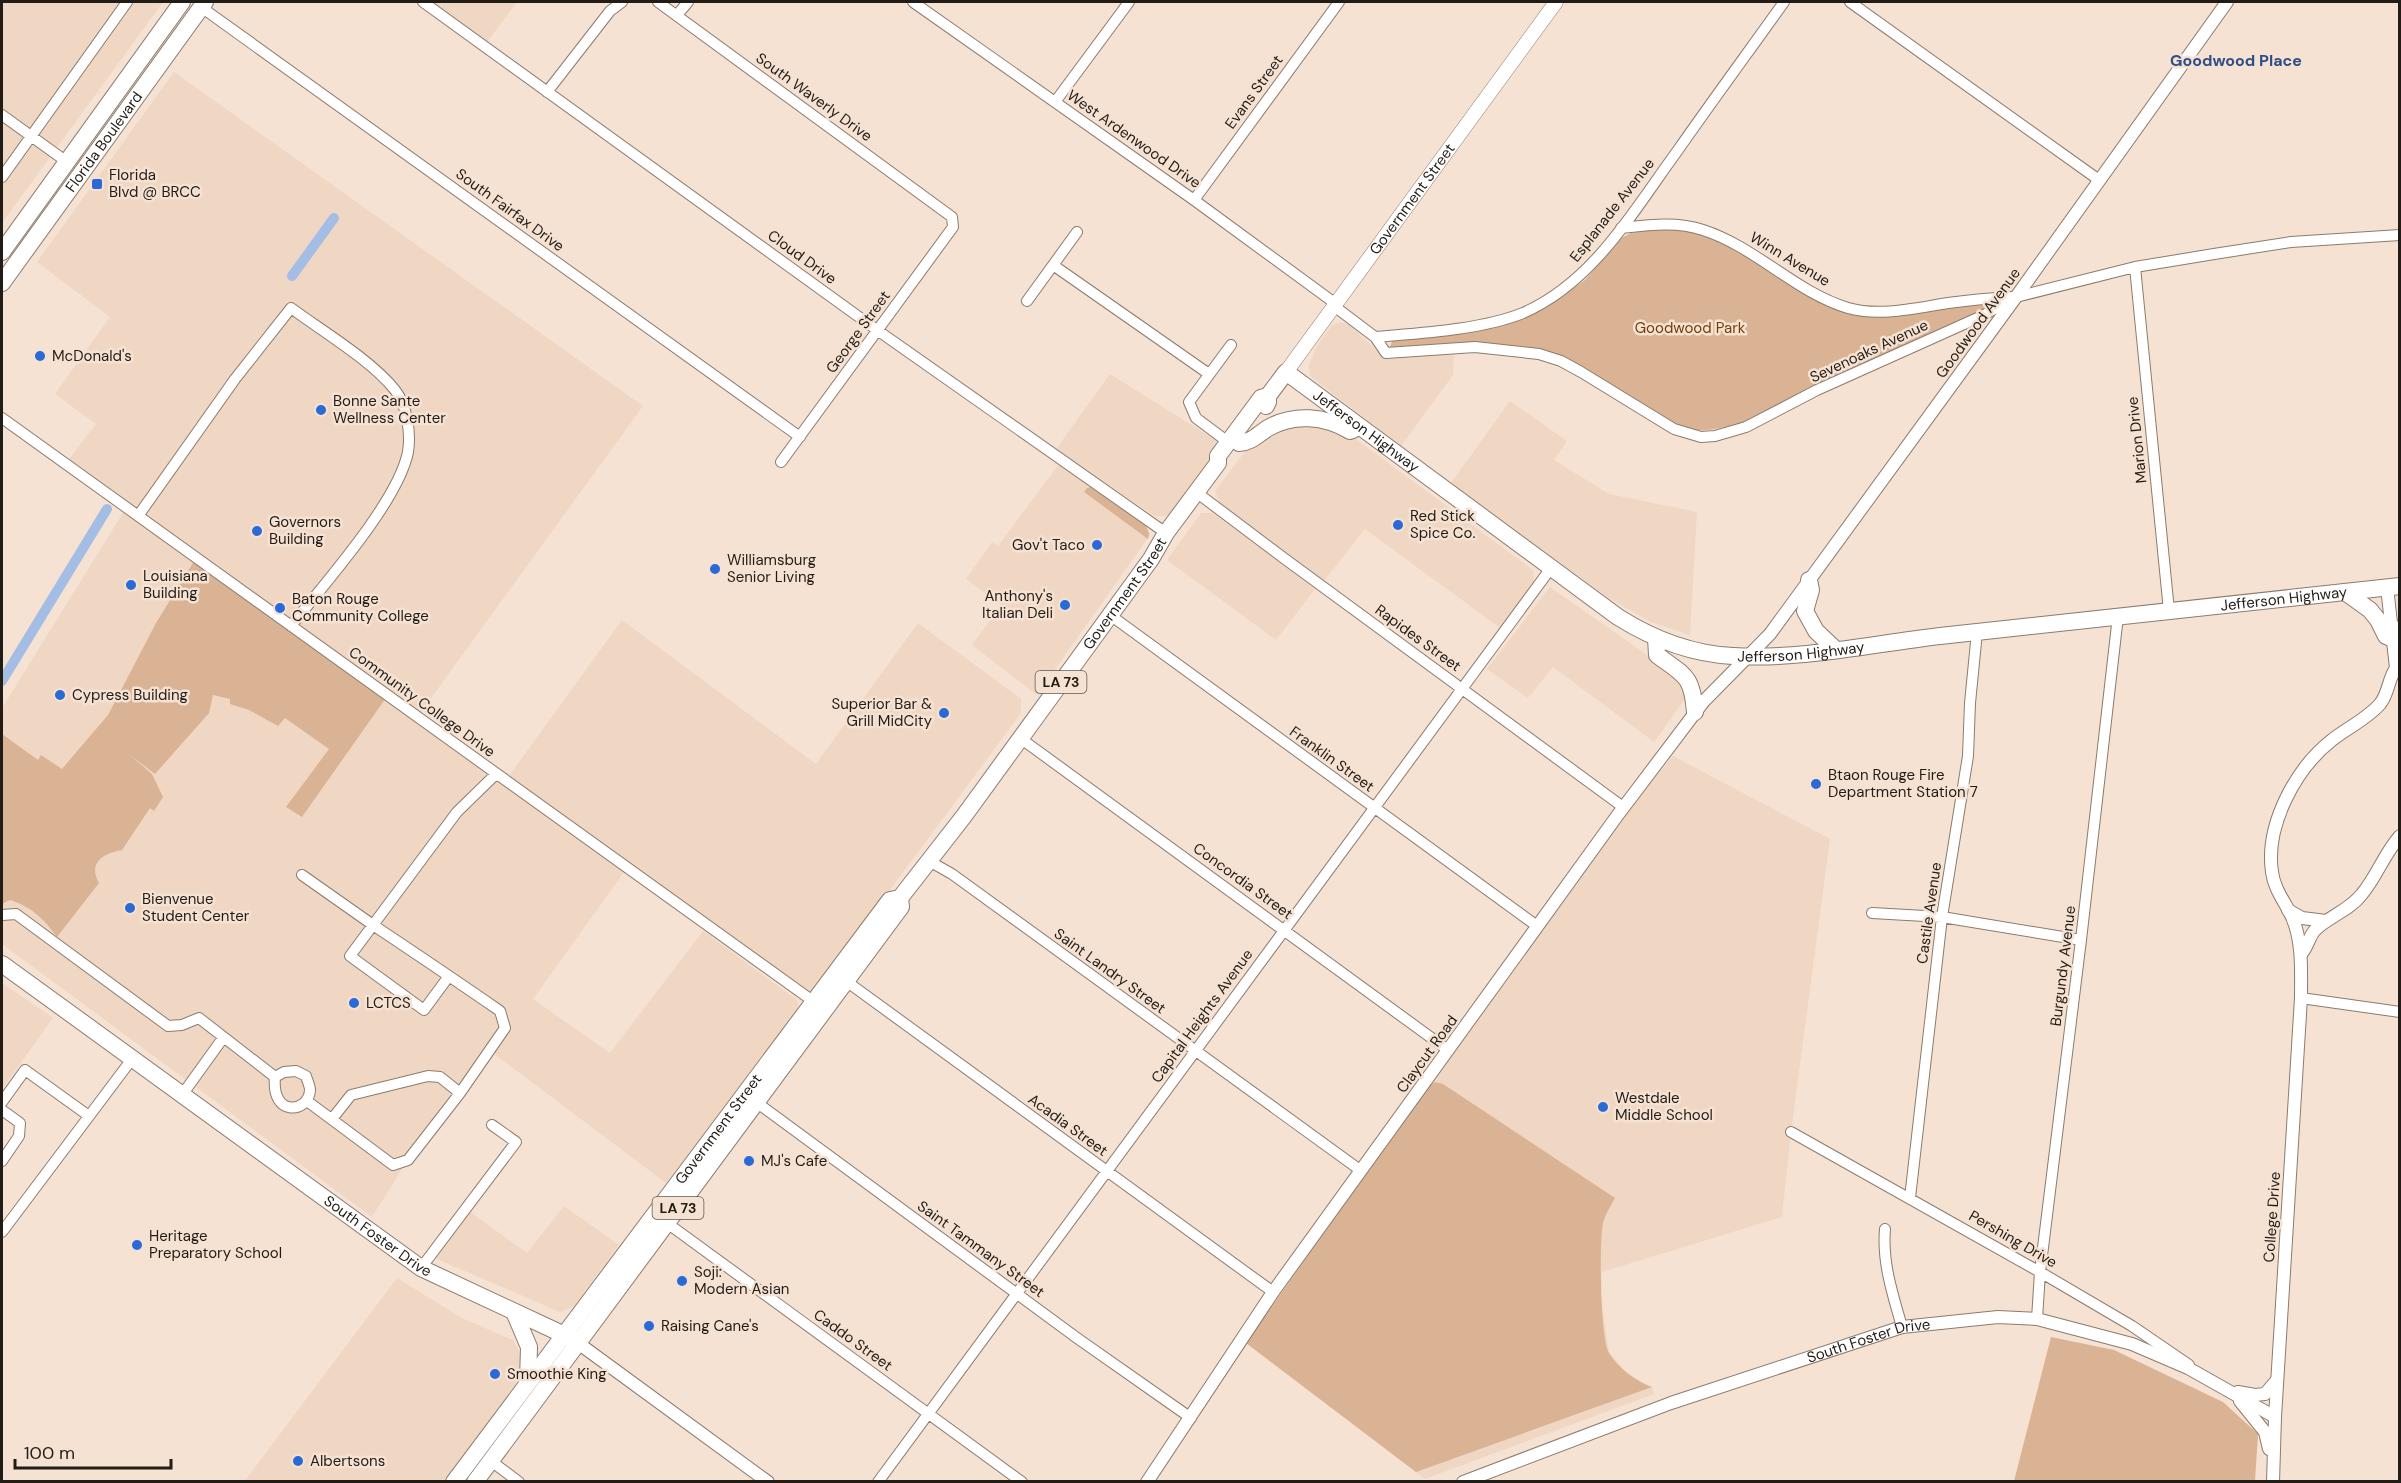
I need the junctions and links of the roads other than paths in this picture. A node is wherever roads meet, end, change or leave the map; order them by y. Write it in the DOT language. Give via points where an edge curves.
graph roads {
  1 [pos="127,2"];
  2 [pos="182,2"];
  3 [pos="423,2"];
  4 [pos="622,2"];
  5 [pos="658,2"];
  6 [pos="688,2"];
  7 [pos="914,2"];
  8 [pos="1129,2"];
  9 [pos="1339,2"];
  10 [pos="1556,2"];
  11 [pos="1784,2"];
  12 [pos="1850,2"];
  13 [pos="2227,2"];
  14 [pos="203,4"];
  15 [pos="678,15"];
  16 [pos="547,92"];
  17 [pos="1055,102"];
  18 [pos="108,104"];
  19 [pos="2,115"];
  20 [pos="123,115"];
  21 [pos="31,137"];
  22 [pos="67,162"];
  23 [pos="2,177"];
  24 [pos="2099,180"];
  25 [pos="1194,200"];
  26 [pos="952,217"];
  27 [pos="1621,228"];
  28 [pos="1077,232"];
  29 [pos="2400,235"];
  30 [pos="2,252"];
  31 [pos="1053,265"];
  32 [pos="2135,267"];
  33 [pos="2,283"];
  34 [pos="2016,297"];
  35 [pos="1027,301"];
  36 [pos="1335,305"];
  37 [pos="877,330"];
  38 [pos="1375,337"];
  39 [pos="1231,345"];
  40 [pos="1286,372"];
  41 [pos="1209,374"];
  42 [pos="2,418"];
  43 [pos="1359,428"];
  44 [pos="800,437"];
  45 [pos="1234,442"];
  46 [pos="781,462"];
  47 [pos="1196,492"];
  48 [pos="138,516"];
  49 [pos="1167,533"];
  50 [pos="1551,568"];
  51 [pos="1809,580"];
  52 [pos="2393,586"];
  53 [pos="2345,592"];
  54 [pos="2169,611"];
  55 [pos="1110,615"];
  56 [pos="2118,616"];
  57 [pos="291,626"];
  58 [pos="1977,632"];
  59 [pos="2396,634"];
  60 [pos="1656,638"];
  61 [pos="1836,650"];
  62 [pos="1748,657"];
  63 [pos="2398,668"];
  64 [pos="1462,688"];
  65 [pos="1695,712"];
  66 [pos="1020,738"];
  67 [pos="496,774"];
  68 [pos="1623,807"];
  69 [pos="1373,808"];
  70 [pos="2400,836"];
  71 [pos="929,861"];
  72 [pos="302,875"];
  73 [pos="900,898"];
  74 [pos="2287,910"];
  75 [pos="1872,913"];
  76 [pos="2,915"];
  77 [pos="1942,917"];
  78 [pos="2326,921"];
  79 [pos="373,925"];
  80 [pos="1537,926"];
  81 [pos="1284,929"];
  82 [pos="863,938"];
  83 [pos="2081,940"];
  84 [pos="2301,954"];
  85 [pos="2,964"];
  86 [pos="449,976"];
  87 [pos="846,981"];
  88 [pos="2301,998"];
  89 [pos="819,1006"];
  90 [pos="2400,1012"];
  91 [pos="223,1038"];
  92 [pos="1448,1050"];
  93 [pos="1194,1051"];
  94 [pos="132,1059"];
  95 [pos="275,1077"];
  96 [pos="460,1093"];
  97 [pos="182,1095"];
  98 [pos="307,1101"];
  99 [pos="2,1102"];
  100 [pos="756,1102"];
  101 [pos="2,1110"];
  102 [pos="89,1116"];
  103 [pos="332,1119"];
  104 [pos="492,1125"];
  105 [pos="1791,1132"];
  106 [pos="2,1161"];
  107 [pos="1360,1170"];
  108 [pos="1106,1172"];
  109 [pos="1910,1198"];
  110 [pos="667,1223"];
  111 [pos="1885,1229"];
  112 [pos="2,1232"];
  113 [pos="421,1268"];
  114 [pos="2040,1272"];
  115 [pos="1274,1292"];
  116 [pos="1017,1293"];
  117 [pos="514,1312"];
  118 [pos="2037,1319"];
  119 [pos="1902,1327"];
  120 [pos="571,1338"];
  121 [pos="2277,1380"];
  122 [pos="528,1381"];
  123 [pos="2214,1382"];
  124 [pos="2228,1390"];
  125 [pos="928,1413"];
  126 [pos="2275,1417"];
  127 [pos="1191,1418"];
  128 [pos="491,1461"];
  129 [pos="2273,1480"];
  130 [pos="454,1482"];
  131 [pos="476,1482"];
  132 [pos="519,1482"];
  133 [pos="768,1482"];
  134 [pos="878,1482"];
  135 [pos="1022,1482"];
  136 [pos="1147,1482"];
  137 [pos="1464,1482"];
  1 -- 21 [label="street"];
  2 -- 18 [label="main road, Florida Boulevard"];
  3 -- 16 [label="street, Cloud Drive"];
  4 -- 16 [label="street" via="610,11"];
  5 -- 15 [label="street, South Waverly Drive"];
  6 -- 15 [label="street"];
  7 -- 17 [label="street, West Ardenwood Drive"];
  8 -- 17 [label="street"];
  9 -- 25 [label="street, Evans Street"];
  10 -- 36 [label="main road, Government Street"];
  11 -- 27 [label="street, Esplanade Avenue"];
  12 -- 24 [label="street"];
  13 -- 24 [label="street, Goodwood Avenue"];
  14 -- 20 [label="main road, Florida Boulevard"];
  14 -- 44 [label="street, South Fairfax Drive"];
  15 -- 26 [label="street, South Waverly Drive"];
  16 -- 37 [label="street, Cloud Drive"];
  17 -- 25 [label="street, West Ardenwood Drive"];
  18 -- 20 [label="main road"];
  18 -- 22 [label="main road, Florida Boulevard"];
  19 -- 21 [label="street"];
  20 -- 33 [label="main road, Florida Boulevard"];
  21 -- 22 [label="street"];
  21 -- 23 [label="street"];
  22 -- 30 [label="main road, Florida Boulevard"];
  24 -- 34 [label="street, Goodwood Avenue"];
  25 -- 36 [label="street, West Ardenwood Drive"];
  26 -- 37 [label="street, George Street" via="953,227"];
  27 -- 34 [label="street, Winn Avenue" via="1661,224 1702,229 1730,241 1807,291 1849,308 1887,312"];
  27 -- 38 [label="street, Esplanade Avenue" via="1568,286 1523,312 1502,320 1431,332"];
  28 -- 31 [label="street"];
  29 -- 32 [label="street, Sevenoaks Avenue" via="2291,242"];
  31 -- 35 [label="street"];
  31 -- 41 [label="street"];
  32 -- 34 [label="street, Sevenoaks Avenue"];
  32 -- 54 [label="street, Marion Drive"];
  34 -- 38 [label="street, Sevenoaks Avenue" via="1746,427 1701,437 1674,429 1581,372 1539,354 1475,347 1386,353"];
  34 -- 51 [label="street, Goodwood Avenue"];
  36 -- 38 [label="street"];
  36 -- 40 [label="main road, Government Street"];
  37 -- 44 [label="street, George Street"];
  37 -- 49 [label="street, Cloud Drive"];
  39 -- 41 [label="street"];
  40 -- 43 [label="main road, Jefferson Highway"];
  40 -- 45 [label="main road, Government Street" via="1268,396 1268,402"];
  41 -- 45 [label="street" via="1189,402 1196,418"];
  42 -- 48 [label="street, Community College Drive"];
  43 -- 45 [label="main road" via="1350,431 1329,421 1299,418 1274,425 1250,442"];
  43 -- 50 [label="main road, Jefferson Highway"];
  44 -- 46 [label="street, George Street"];
  45 -- 47 [label="main road, Government Street / LA 73" via="1218,456 1218,463"];
  47 -- 49 [label="main road, Government Street / LA 73"];
  47 -- 64 [label="street, Rapides Street"];
  48 -- 57 [label="street, Community College Drive"];
  48 -- 57 [label="street" via="235,379 291,308 369,365 396,391 405,409 408,452 385,503"];
  49 -- 55 [label="main road, Government Street / LA 73"];
  50 -- 60 [label="main road, Jefferson Highway" via="1605,609"];
  50 -- 64 [label="street, Capital Heights Avenue"];
  51 -- 61 [label="main road" via="1805,611 1816,632"];
  51 -- 62 [label="street, Goodwood Avenue"];
  52 -- 53 [label="main road, Jefferson Highway"];
  52 -- 59 [label="street, College Drive"];
  53 -- 54 [label="main road, Jefferson Highway"];
  53 -- 59 [label="main road" via="2370,610 2386,636"];
  54 -- 56 [label="main road, Jefferson Highway"];
  55 -- 66 [label="main road, Government Street / LA 73"];
  55 -- 69 [label="street, Franklin Street"];
  56 -- 58 [label="main road, Jefferson Highway"];
  56 -- 83 [label="street, Burgundy Avenue"];
  57 -- 67 [label="street, Community College Drive"];
  58 -- 61 [label="main road, Jefferson Highway"];
  58 -- 77 [label="street, Castile Avenue" via="1968,756"];
  59 -- 63 [label="street, College Drive"];
  60 -- 62 [label="main road, Jefferson Highway" via="1701,652"];
  60 -- 65 [label="main road" via="1657,655 1688,679"];
  61 -- 62 [label="main road, Jefferson Highway"];
  62 -- 65 [label="street, Claycut Road"];
  63 -- 74 [label="street, College Drive" via="2378,706 2321,749 2292,785 2279,818 2271,859 2275,885"];
  64 -- 68 [label="street, Rapides Street"];
  64 -- 69 [label="street, Capital Heights Avenue"];
  65 -- 68 [label="street, Claycut Road"];
  66 -- 71 [label="main road, Government Street / LA 73"];
  66 -- 81 [label="street, Concordia Street"];
  67 -- 79 [label="street" via="458,812"];
  67 -- 89 [label="street, Community College Drive"];
  68 -- 80 [label="street, Claycut Road"];
  69 -- 80 [label="street, Franklin Street"];
  69 -- 81 [label="street, Capital Heights Avenue"];
  70 -- 78 [label="street" via="2355,903"];
  71 -- 73 [label="main road, Government Street / LA 73"];
  71 -- 93 [label="street, Saint Landry Street"];
  72 -- 79 [label="street"];
  73 -- 82 [label="main road, Government Street / LA 73" via="890,900"];
  73 -- 87 [label="main road, Government Street / LA 73" via="901,907"];
  74 -- 78 [label="street" via="2302,918"];
  74 -- 84 [label="street, College Drive"];
  75 -- 77 [label="street"];
  76 -- 91 [label="street" via="16,914 168,1026 182,1026 199,1018"];
  77 -- 83 [label="street"];
  77 -- 109 [label="street, Castile Avenue"];
  78 -- 84 [label="street" via="2314,931"];
  79 -- 86 [label="street"];
  79 -- 86 [label="street" via="350,956 424,1010"];
  80 -- 92 [label="street, Claycut Road"];
  81 -- 92 [label="street, Concordia Street"];
  81 -- 93 [label="street, Capital Heights Avenue"];
  82 -- 87 [label="main road" via="862,946 842,975"];
  82 -- 89 [label="main road, Government Street / LA 73"];
  83 -- 114 [label="street, Burgundy Avenue"];
  84 -- 88 [label="street, College Drive"];
  85 -- 94 [label="main road, South Foster Drive"];
  86 -- 96 [label="street" via="500,1011 505,1028"];
  87 -- 89 [label="main road, Government Street / LA 73"];
  87 -- 108 [label="street, Acadia Street"];
  88 -- 90 [label="street"];
  88 -- 121 [label="street, College Drive"];
  89 -- 100 [label="main road, Government Street / LA 73"];
  89 -- 120 [label="main road, Government Street / LA 73"];
  91 -- 95 [label="street"];
  91 -- 97 [label="street"];
  92 -- 107 [label="street, Claycut Road"];
  93 -- 107 [label="street, Saint Landry Street"];
  93 -- 108 [label="street, Capital Heights Avenue"];
  94 -- 97 [label="main road, South Foster Drive"];
  94 -- 102 [label="street"];
  95 -- 98 [label="street" via="276,1100 285,1107 296,1108"];
  95 -- 98 [label="street" via="296,1071 306,1076 310,1090"];
  96 -- 103 [label="street" via="440,1077 428,1076 351,1095"];
  96 -- 103 [label="street" via="408,1160 393,1165"];
  97 -- 113 [label="main road, South Foster Drive"];
  98 -- 103 [label="street"];
  99 -- 102 [label="street" via="25,1070"];
  100 -- 110 [label="main road, Government Street / LA 73"];
  100 -- 116 [label="street, Saint Tammany Street"];
  101 -- 106 [label="street" via="20,1123 19,1136"];
  102 -- 112 [label="street"];
  104 -- 113 [label="street" via="516,1142"];
  105 -- 109 [label="street, Pershing Drive"];
  107 -- 115 [label="street, Claycut Road"];
  108 -- 115 [label="street, Acadia Street"];
  108 -- 116 [label="street, Capital Heights Avenue"];
  109 -- 114 [label="street, Pershing Drive"];
  110 -- 120 [label="main road, Government Street / LA 73"];
  110 -- 125 [label="street, Caddo Street"];
  111 -- 119 [label="street" via="1888,1278"];
  113 -- 117 [label="main road, South Foster Drive"];
  114 -- 118 [label="street, Burgundy Avenue"];
  114 -- 123 [label="street, Pershing Drive" via="2132,1326"];
  115 -- 127 [label="street, Claycut Road"];
  116 -- 125 [label="street, Capital Heights Avenue"];
  116 -- 127 [label="street, Saint Tammany Street"];
  117 -- 120 [label="main road, South Foster Drive"];
  117 -- 122 [label="main road" via="529,1347"];
  118 -- 119 [label="street, South Foster Drive" via="1998,1317"];
  118 -- 123 [label="street, South Foster Drive" via="2132,1344"];
  119 -- 137 [label="street, South Foster Drive" via="1671,1403"];
  120 -- 122 [label="main road, Government Street / LA 73"];
  120 -- 128 [label="main road, Government Street / LA 73"];
  120 -- 133 [label="street, South Foster Drive"];
  121 -- 124 [label="street" via="2265,1394"];
  121 -- 126 [label="street, College Drive"];
  122 -- 130 [label="main road, Government Street / LA 73"];
  123 -- 124 [label="street, South Foster Drive"];
  124 -- 126 [label="street, South Foster Drive"];
  124 -- 129 [label="street" via="2265,1432"];
  125 -- 134 [label="street, Capital Heights Avenue"];
  125 -- 135 [label="street, Caddo Street"];
  126 -- 129 [label="street, College Drive"];
  127 -- 136 [label="street, Claycut Road"];
  128 -- 131 [label="main road, Government Street / LA 73"];
  128 -- 132 [label="street"];
}
